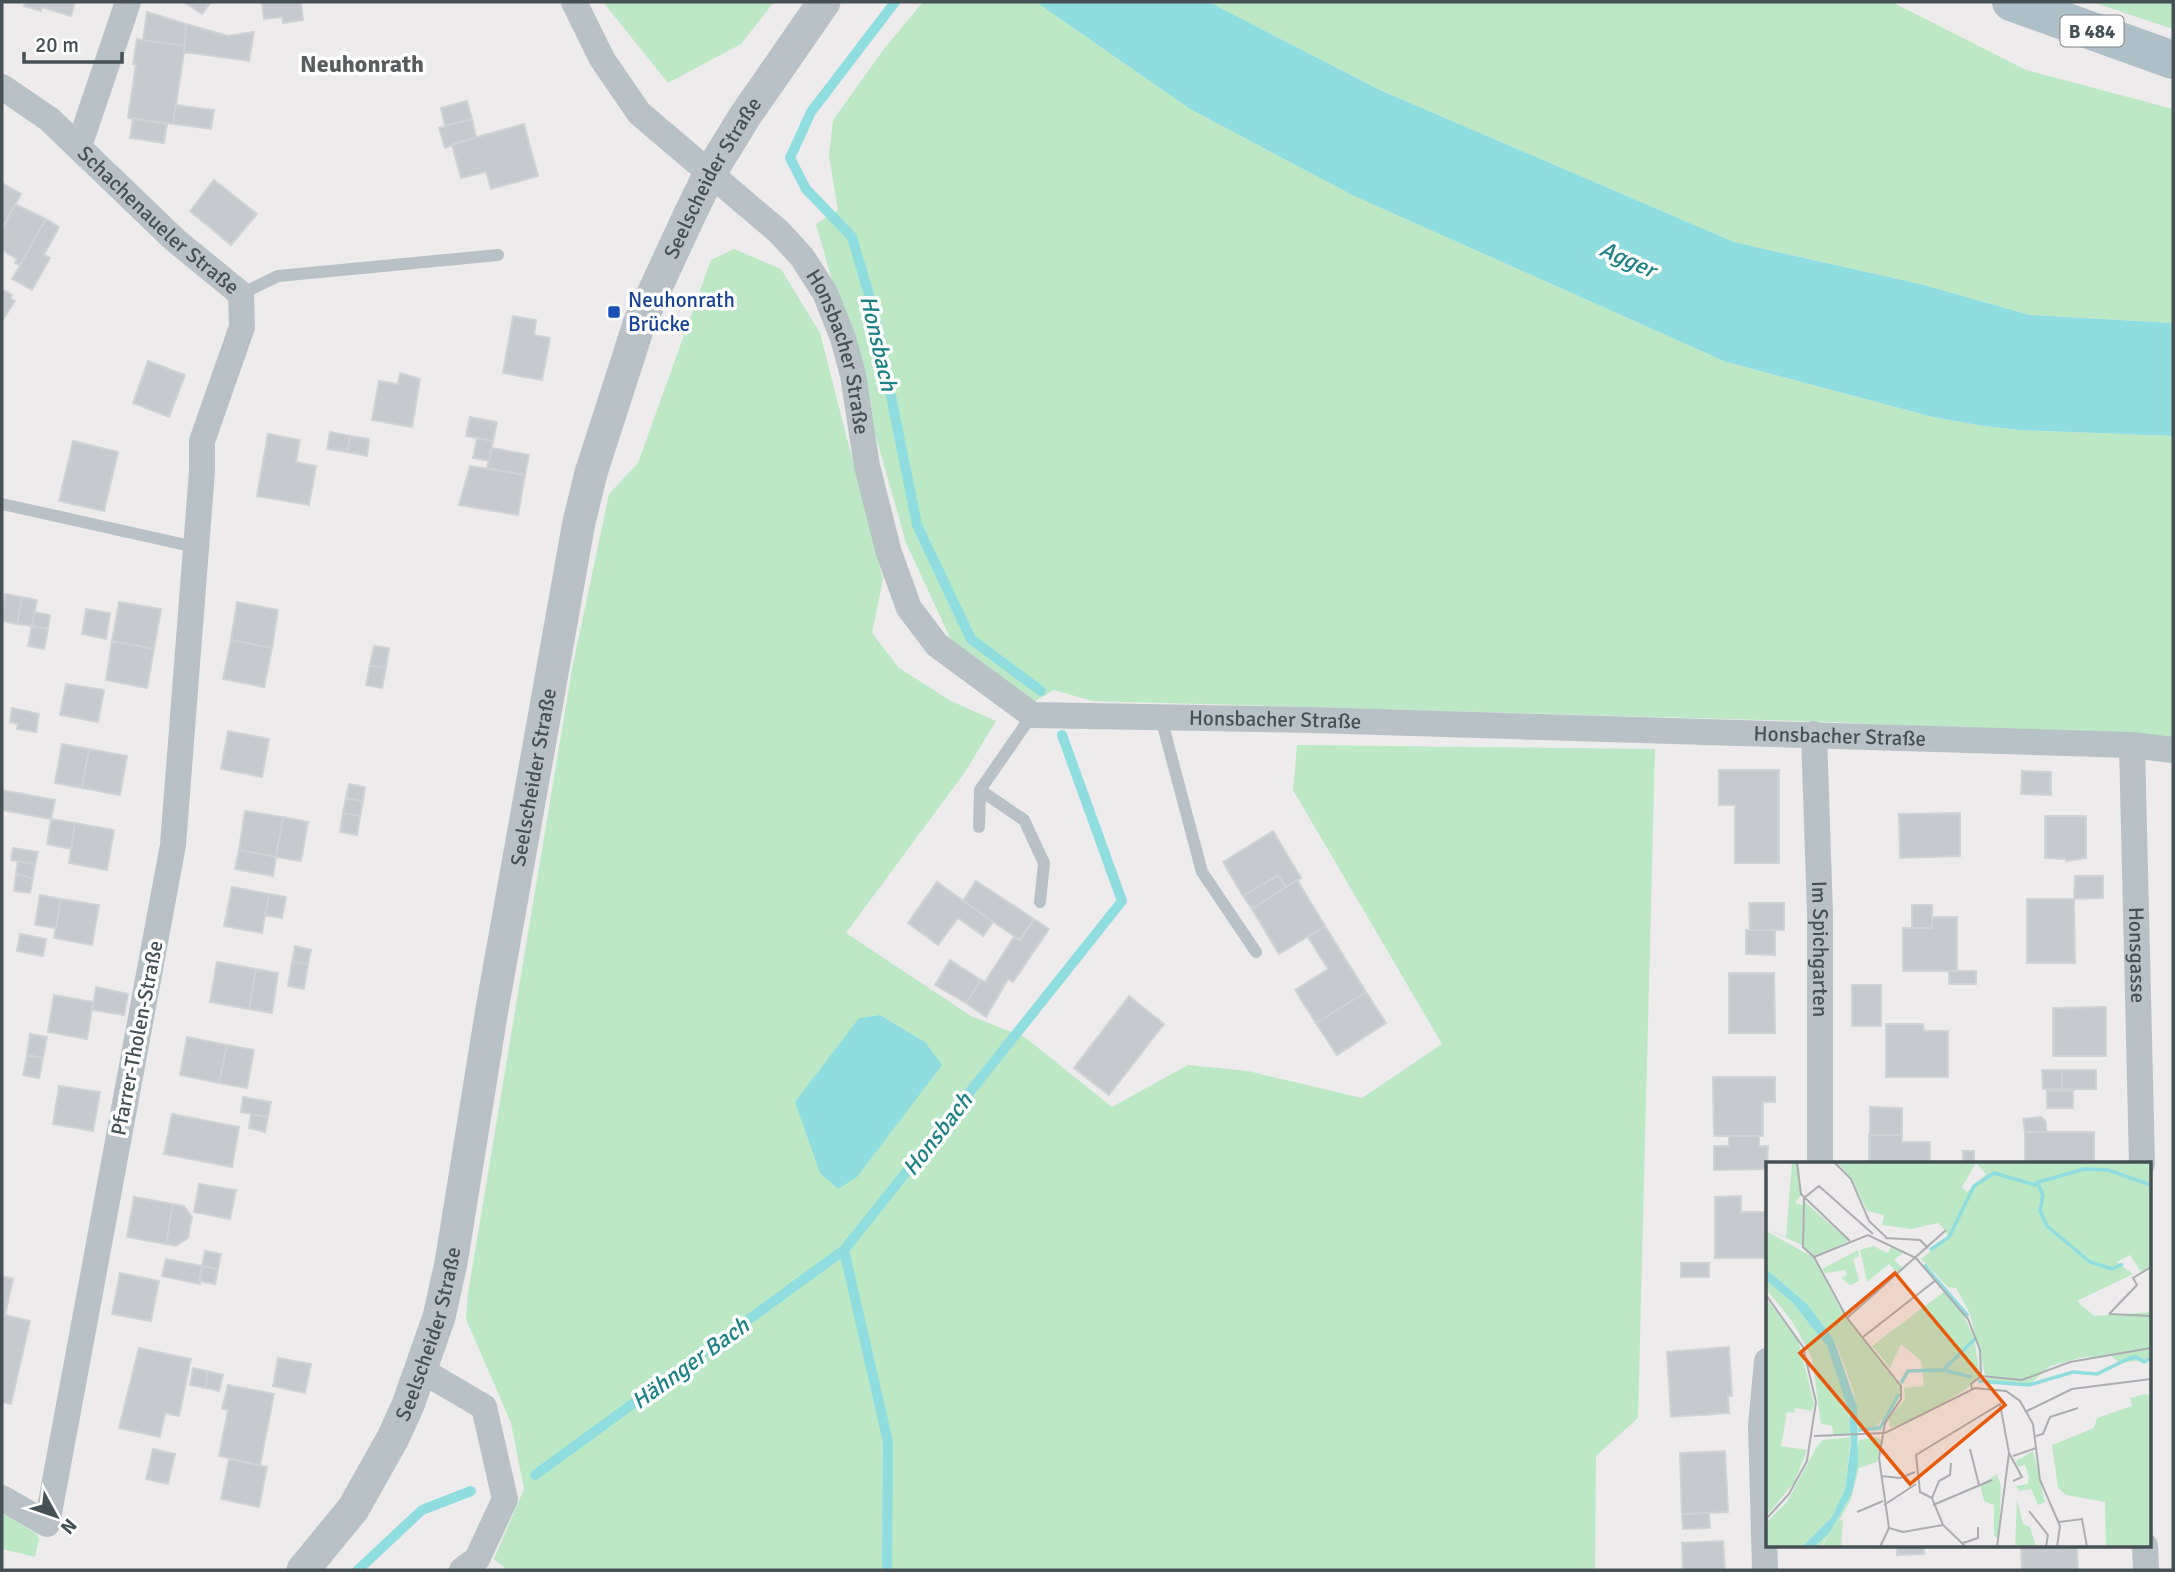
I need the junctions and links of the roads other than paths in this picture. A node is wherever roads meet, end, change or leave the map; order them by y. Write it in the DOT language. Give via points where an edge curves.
graph roads {
  1 [pos="128,2"];
  2 [pos="574,2"];
  3 [pos="824,2"];
  4 [pos="2011,2"];
  5 [pos="2173,60"];
  6 [pos="2,87"];
  7 [pos="79,146"];
  8 [pos="710,173"];
  9 [pos="498,255"];
  10 [pos="241,294"];
  11 [pos="2,504"];
  12 [pos="195,547"];
  13 [pos="1032,715"];
  14 [pos="1161,718"];
  15 [pos="1814,734"];
  16 [pos="2132,745"];
  17 [pos="2173,750"];
  18 [pos="980,790"];
  19 [pos="979,827"];
  20 [pos="1040,902"];
  21 [pos="1256,952"];
  22 [pos="1820,1162"];
  23 [pos="2142,1162"];
  24 [pos="421,1370"];
  25 [pos="1766,1370"];
  26 [pos="2,1498"];
  27 [pos="2145,1548"];
  28 [pos="477,1567"];
  29 [pos="303,1570"];
  30 [pos="1765,1570"];
  31 [pos="2146,1570"];
  1 -- 7 [label="street"];
  2 -- 8 [label="street, Honsbacher Straße" via="602,59 639,113"];
  3 -- 8 [label="street, Seelscheider Straße"];
  4 -- 5 [label="main road, B 484"];
  6 -- 7 [label="street, Schachenaueler Straße"];
  7 -- 10 [label="street, Schachenaueler Straße" via="175,240"];
  8 -- 13 [label="street, Honsbacher Straße" via="779,232 825,293 844,338 867,466 889,553 909,608 937,645"];
  8 -- 24 [label="street, Seelscheider Straße" via="639,324 579,522 451,1263"];
  9 -- 10 [label="lane, Schachenaueler Straße" via="278,276"];
  10 -- 12 [label="street, Pfarrer-Tholen-Straße" via="242,327 202,441"];
  11 -- 12 [label="lane"];
  12 -- 26 [label="street, Pfarrer-Tholen-Straße" via="173,845 47,1524"];
  13 -- 14 [label="street, Honsbacher Straße"];
  13 -- 18 [label="lane"];
  14 -- 15 [label="street, Honsbacher Straße"];
  14 -- 21 [label="lane" via="1202,872"];
  15 -- 16 [label="street, Honsbacher Straße"];
  15 -- 22 [label="street, Im Spichgarten"];
  16 -- 17 [label="street, Honsbacher Straße"];
  16 -- 23 [label="street, Honsgasse"];
  18 -- 19 [label="lane"];
  18 -- 20 [label="lane" via="1024,820 1044,863"];
  24 -- 28 [label="street" via="484,1407 505,1499"];
  24 -- 29 [label="street, Seelscheider Straße" via="393,1438 353,1509"];
  25 -- 30 [label="street" via="1760,1426"];
  27 -- 31 [label="street"];
}
